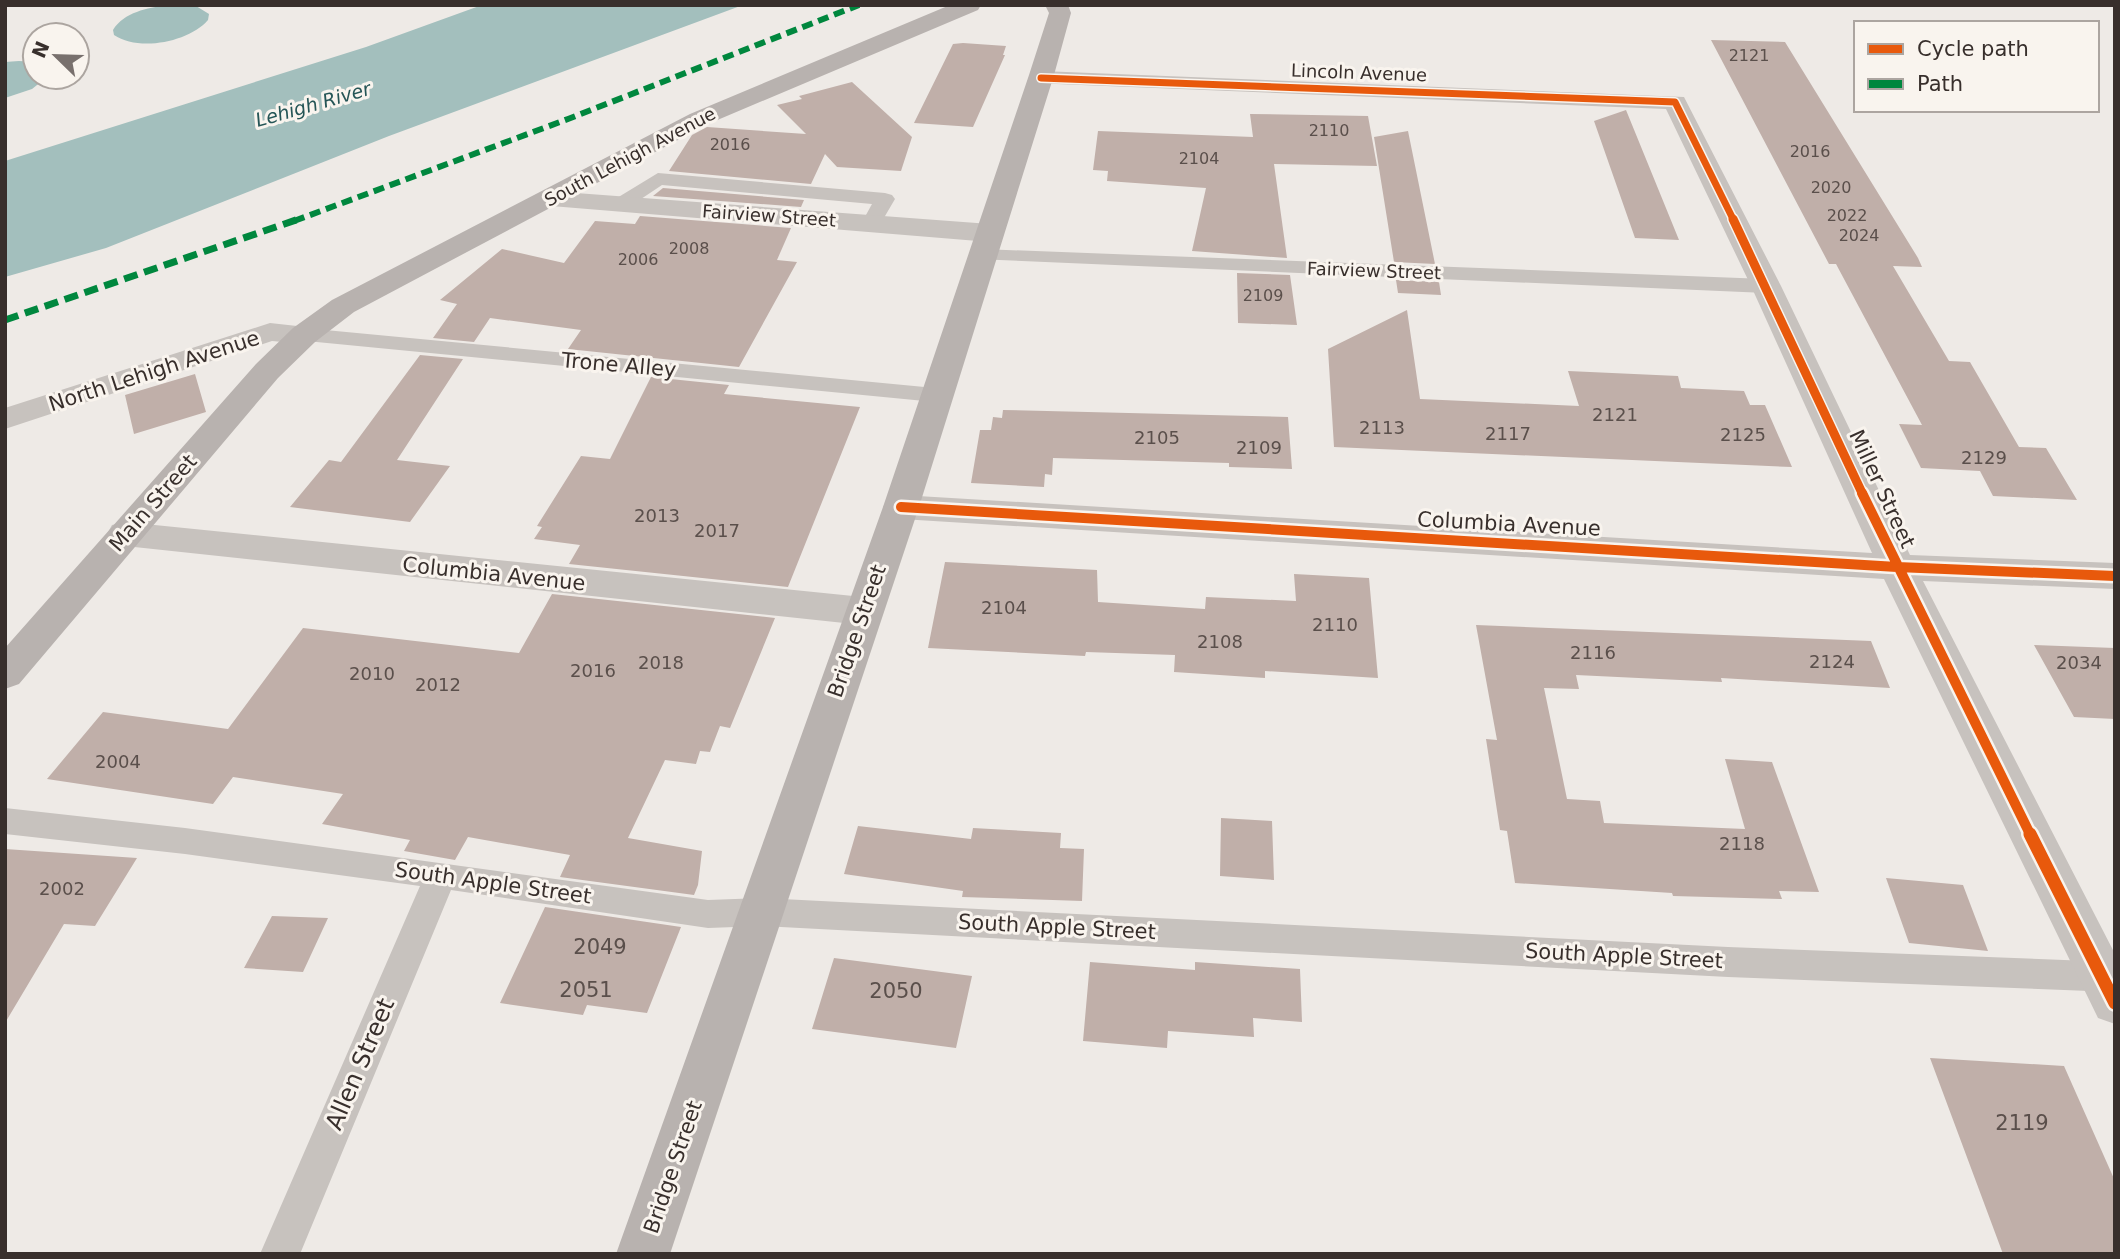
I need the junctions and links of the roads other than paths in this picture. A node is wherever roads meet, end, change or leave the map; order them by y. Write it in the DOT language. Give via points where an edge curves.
graph roads {
  1 [pos="970,5"];
  2 [pos="1056,5"];
  3 [pos="1041,78"];
  4 [pos="1675,102"];
  5 [pos="549,199"];
  6 [pos="986,244"];
  7 [pos="1766,286"];
  8 [pos="304,335"];
  9 [pos="935,395"];
  10 [pos="5,419"];
  11 [pos="901,507"];
  12 [pos="125,534"];
  13 [pos="1897,567"];
  14 [pos="2115,576"];
  15 [pos="863,611"];
  16 [pos="5,674"];
  17 [pos="5,821"];
  18 [pos="441,875"];
  19 [pos="762,912"];
  20 [pos="2111,985"];
  21 [pos="280,1254"];
  22 [pos="643,1254"];
  1 -- 5 [label="main road, South Lehigh Avenue" via="699,119"];
  2 -- 3 [label="main road, Bridge Street" via="1060,13"];
  3 -- 4 [label="street, Lincoln Avenue"];
  3 -- 6 [label="main road, Bridge Street"];
  4 -- 7 [label="street, Miller Street"];
  5 -- 6 [label="street, Fairview Street" via="871,224"];
  5 -- 8 [label="main road, South Lehigh Avenue" via="343,306"];
  6 -- 7 [label="lane, Fairview Street"];
  6 -- 9 [label="main road, Bridge Street"];
  7 -- 13 [label="street, Miller Street"];
  8 -- 9 [label="lane, Trone Alley"];
  8 -- 10 [label="street, North Lehigh Avenue" via="270,332"];
  8 -- 12 [label="main road, Main Street"];
  9 -- 11 [label="main road, Bridge Street"];
  11 -- 13 [label="street, Columbia Avenue"];
  11 -- 15 [label="main road, Bridge Street"];
  12 -- 15 [label="street, Columbia Avenue"];
  12 -- 16 [label="main road, Main Street"];
  13 -- 14 [label="street, Columbia Avenue"];
  13 -- 20 [label="street, Miller Street"];
  15 -- 19 [label="main road, Bridge Street"];
  17 -- 18 [label="lane, South Apple Street"];
  18 -- 19 [label="lane, South Apple Street" via="708,914"];
  18 -- 21 [label="lane, Allen Street"];
  19 -- 20 [label="lane, South Apple Street"];
  19 -- 22 [label="main road, Bridge Street"];
}
